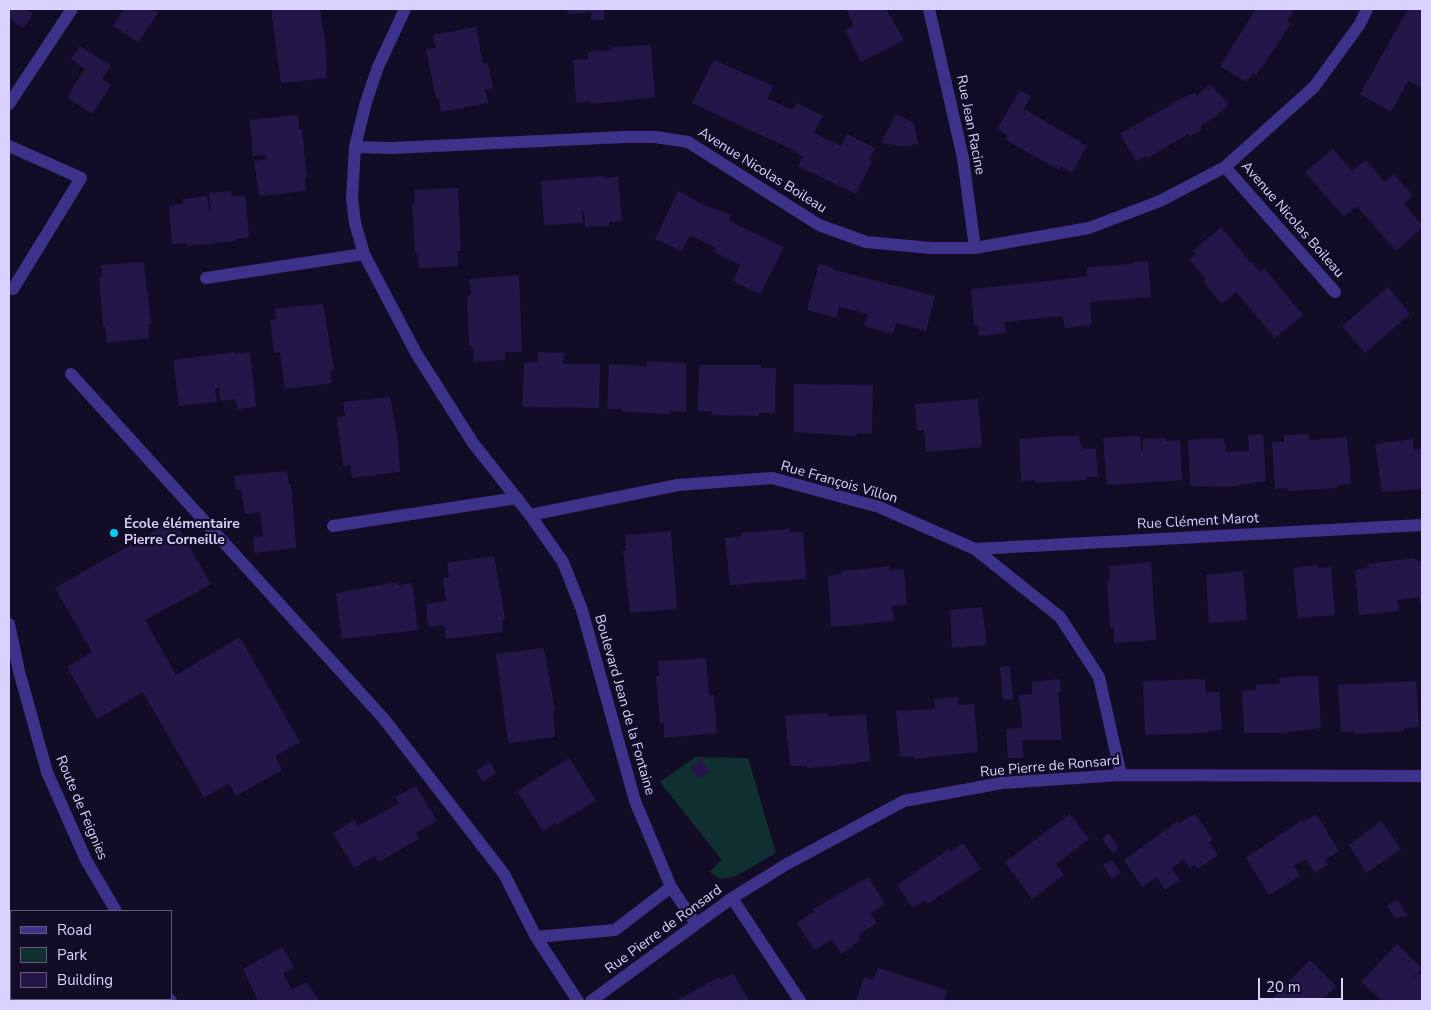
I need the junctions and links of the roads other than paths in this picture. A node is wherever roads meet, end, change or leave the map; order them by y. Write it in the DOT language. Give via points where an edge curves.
graph roads {
  1 [pos="72,9"];
  2 [pos="405,9"];
  3 [pos="929,9"];
  4 [pos="1367,9"];
  5 [pos="9,104"];
  6 [pos="9,146"];
  7 [pos="355,147"];
  8 [pos="1226,167"];
  9 [pos="976,248"];
  10 [pos="364,254"];
  11 [pos="206,278"];
  12 [pos="13,289"];
  13 [pos="1336,292"];
  14 [pos="71,374"];
  15 [pos="517,498"];
  16 [pos="530,515"];
  17 [pos="1422,525"];
  18 [pos="333,526"];
  19 [pos="975,549"];
  20 [pos="9,624"];
  21 [pos="1121,775"];
  22 [pos="1422,776"];
  23 [pos="671,887"];
  24 [pos="732,898"];
  25 [pos="115,910"];
  26 [pos="696,924"];
  27 [pos="536,937"];
  28 [pos="578,1001"];
  29 [pos="591,1001"];
  30 [pos="800,1001"];
  1 -- 5 [label="street"];
  2 -- 7 [label="street, Boulevard Jean de la Fontaine" via="378,67"];
  3 -- 9 [label="street, Rue Jean Racine" via="963,158"];
  4 -- 8 [label="street, Avenue Nicolas Boileau" via="1360,24 1314,87"];
  6 -- 12 [label="street" via="81,178"];
  7 -- 9 [label="street, Avenue Nicolas Boileau" via="624,137 688,142 819,225 866,242"];
  7 -- 10 [label="street, Boulevard Jean de la Fontaine" via="352,198"];
  8 -- 9 [label="street, Avenue Nicolas Boileau" via="1160,201 1089,228"];
  8 -- 13 [label="street, Avenue Nicolas Boileau"];
  10 -- 11 [label="street"];
  10 -- 15 [label="street, Boulevard Jean de la Fontaine" via="421,361 473,443"];
  14 -- 27 [label="street" via="384,720 504,874"];
  15 -- 16 [label="street, Boulevard Jean de la Fontaine"];
  15 -- 18 [label="street"];
  16 -- 19 [label="street, Rue François Villon" via="678,485 772,478 879,507"];
  16 -- 23 [label="street, Boulevard Jean de la Fontaine" via="563,562 582,610 635,801"];
  17 -- 19 [label="street, Rue Clément Marot"];
  19 -- 21 [label="street, Rue François Villon" via="1060,617 1094,669 1099,677"];
  20 -- 25 [label="street, Route de Feignies" via="47,772 86,860"];
  21 -- 22 [label="street, Rue Pierre de Ronsard"];
  21 -- 24 [label="street, Rue Pierre de Ronsard" via="1002,783 904,801 787,864"];
  23 -- 26 [label="street, Boulevard Jean de la Fontaine"];
  23 -- 27 [label="street" via="615,930"];
  24 -- 26 [label="street, Rue Pierre de Ronsard"];
  24 -- 30 [label="street"];
  26 -- 29 [label="street, Rue Pierre de Ronsard"];
  27 -- 28 [label="street"];
}
